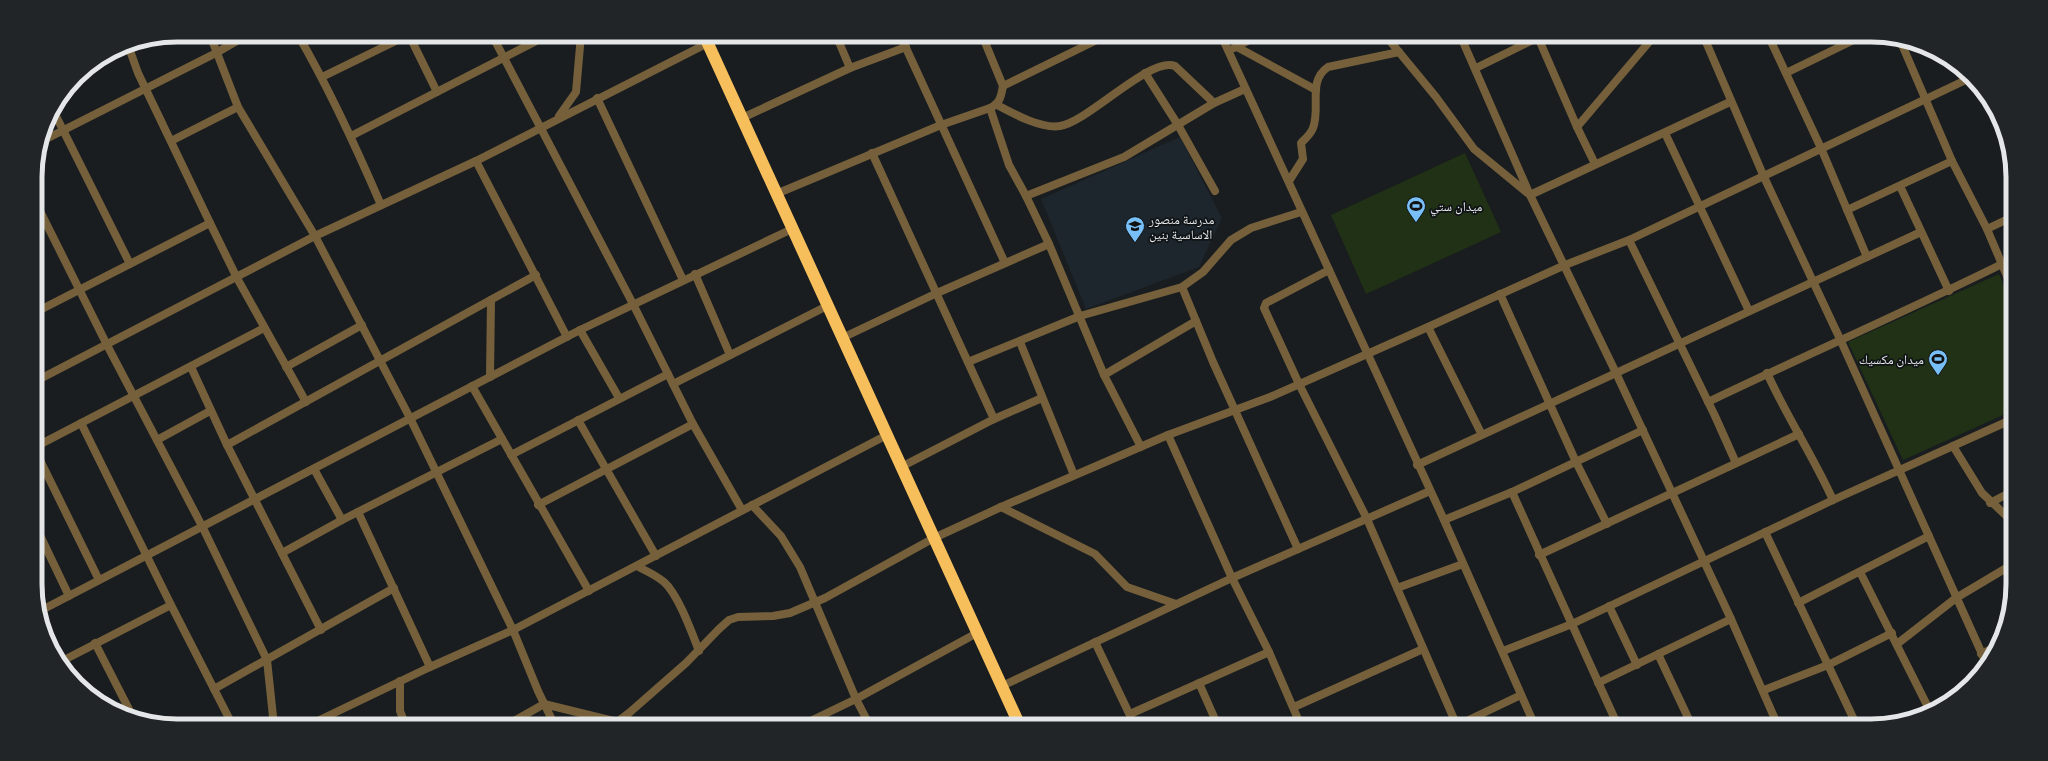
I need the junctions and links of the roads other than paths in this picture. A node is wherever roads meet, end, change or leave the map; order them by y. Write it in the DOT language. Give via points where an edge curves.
graph roads {
  1 [pos="212,42"];
  2 [pos="236,42"];
  3 [pos="302,42"];
  4 [pos="394,42"];
  5 [pos="412,42"];
  6 [pos="495,42"];
  7 [pos="534,42"];
  8 [pos="580,42"];
  9 [pos="700,42"];
  10 [pos="707,42"];
  11 [pos="839,42"];
  12 [pos="904,42"];
  13 [pos="985,42"];
  14 [pos="1093,42"];
  15 [pos="1228,42"];
  16 [pos="1245,42"];
  17 [pos="1391,42"];
  18 [pos="1463,42"];
  19 [pos="1527,42"];
  20 [pos="1541,42"];
  21 [pos="1649,42"];
  22 [pos="1706,42"];
  23 [pos="1771,42"];
  24 [pos="1850,42"];
  25 [pos="1903,46"];
  26 [pos="906,47"];
  27 [pos="1233,48"];
  28 [pos="130,50"];
  29 [pos="1399,52"];
  30 [pos="216,53"];
  31 [pos="503,58"];
  32 [pos="850,68"];
  33 [pos="1476,68"];
  34 [pos="1145,73"];
  35 [pos="1786,73"];
  36 [pos="322,77"];
  37 [pos="1965,81"];
  38 [pos="1003,86"];
  39 [pos="145,89"];
  40 [pos="1245,89"];
  41 [pos="1316,90"];
  42 [pos="437,92"];
  43 [pos="597,98"];
  44 [pos="1927,100"];
  45 [pos="1730,102"];
  46 [pos="1214,103"];
  47 [pos="238,107"];
  48 [pos="993,107"];
  49 [pos="56,117"];
  50 [pos="742,118"];
  51 [pos="556,119"];
  52 [pos="941,125"];
  53 [pos="1178,125"];
  54 [pos="1576,126"];
  55 [pos="539,128"];
  56 [pos="63,131"];
  57 [pos="1665,133"];
  58 [pos="352,136"];
  59 [pos="48,138"];
  60 [pos="171,141"];
  61 [pos="1822,148"];
  62 [pos="872,153"];
  63 [pos="476,161"];
  64 [pos="1952,161"];
  65 [pos="1595,164"];
  66 [pos="1764,177"];
  67 [pos="1289,181"];
  68 [pos="1900,186"];
  69 [pos="1215,191"];
  70 [pos="776,194"];
  71 [pos="1530,195"];
  72 [pos="1026,196"];
  73 [pos="381,205"];
  74 [pos="1701,207"];
  75 [pos="1847,210"];
  76 [pos="1301,212"];
  77 [pos="42,213"];
  78 [pos="2006,220"];
  79 [pos="210,223"];
  80 [pos="792,229"];
  81 [pos="1987,229"];
  82 [pos="1921,232"];
  83 [pos="315,236"];
  84 [pos="1629,240"];
  85 [pos="1049,244"];
  86 [pos="1867,257"];
  87 [pos="1005,263"];
  88 [pos="130,264"];
  89 [pos="2002,264"];
  90 [pos="1565,265"];
  91 [pos="1329,270"];
  92 [pos="2006,273"];
  93 [pos="695,274"];
  94 [pos="536,276"];
  95 [pos="237,278"];
  96 [pos="683,280"];
  97 [pos="1814,282"];
  98 [pos="1182,287"];
  99 [pos="81,291"];
  100 [pos="1949,291"];
  101 [pos="937,293"];
  102 [pos="1500,294"];
  103 [pos="491,300"];
  104 [pos="633,304"];
  105 [pos="827,306"];
  106 [pos="42,309"];
  107 [pos="1750,311"];
  108 [pos="1080,316"];
  109 [pos="1196,321"];
  110 [pos="362,325"];
  111 [pos="264,328"];
  112 [pos="1428,328"];
  113 [pos="580,330"];
  114 [pos="567,337"];
  115 [pos="842,338"];
  116 [pos="1840,339"];
  117 [pos="1020,342"];
  118 [pos="1679,344"];
  119 [pos="107,345"];
  120 [pos="1367,354"];
  121 [pos="730,355"];
  122 [pos="380,361"];
  123 [pos="968,362"];
  124 [pos="191,367"];
  125 [pos="286,367"];
  126 [pos="1616,373"];
  127 [pos="668,374"];
  128 [pos="1767,374"];
  129 [pos="1104,375"];
  130 [pos="490,377"];
  131 [pos="42,378"];
  132 [pos="673,384"];
  133 [pos="1299,384"];
  134 [pos="472,386"];
  135 [pos="134,396"];
  136 [pos="619,398"];
  137 [pos="1042,398"];
  138 [pos="306,402"];
  139 [pos="1550,402"];
  140 [pos="1708,402"];
  141 [pos="1236,410"];
  142 [pos="210,411"];
  143 [pos="410,418"];
  144 [pos="994,419"];
  145 [pos="578,420"];
  146 [pos="2006,422"];
  147 [pos="81,423"];
  148 [pos="693,424"];
  149 [pos="1643,430"];
  150 [pos="1481,433"];
  151 [pos="1799,434"];
  152 [pos="887,435"];
  153 [pos="1168,435"];
  154 [pos="502,439"];
  155 [pos="156,440"];
  156 [pos="42,443"];
  157 [pos="227,445"];
  158 [pos="1141,446"];
  159 [pos="1953,446"];
  160 [pos="511,455"];
  161 [pos="1576,462"];
  162 [pos="1736,463"];
  163 [pos="42,464"];
  164 [pos="1417,464"];
  165 [pos="901,467"];
  166 [pos="314,469"];
  167 [pos="606,469"];
  168 [pos="1900,470"];
  169 [pos="436,473"];
  170 [pos="1074,475"];
  171 [pos="1430,491"];
  172 [pos="1512,492"];
  173 [pos="1672,494"];
  174 [pos="2006,494"];
  175 [pos="254,500"];
  176 [pos="1833,500"];
  177 [pos="1990,502"];
  178 [pos="538,505"];
  179 [pos="752,505"];
  180 [pos="1001,507"];
  181 [pos="742,510"];
  182 [pos="358,512"];
  183 [pos="2006,516"];
  184 [pos="1367,519"];
  185 [pos="342,520"];
  186 [pos="1444,520"];
  187 [pos="1607,524"];
  188 [pos="202,526"];
  189 [pos="1765,532"];
  190 [pos="1929,536"];
  191 [pos="934,538"];
  192 [pos="42,539"];
  193 [pos="1298,549"];
  194 [pos="282,553"];
  195 [pos="147,555"];
  196 [pos="1539,555"];
  197 [pos="656,556"];
  198 [pos="1703,561"];
  199 [pos="1463,564"];
  200 [pos="637,566"];
  201 [pos="2006,568"];
  202 [pos="1860,572"];
  203 [pos="1232,578"];
  204 [pos="99,580"];
  205 [pos="394,588"];
  206 [pos="1397,588"];
  207 [pos="588,591"];
  208 [pos="69,596"];
  209 [pos="1956,598"];
  210 [pos="816,602"];
  211 [pos="1798,603"];
  212 [pos="1176,604"];
  213 [pos="171,605"];
  214 [pos="1609,606"];
  215 [pos="45,609"];
  216 [pos="1731,619"];
  217 [pos="1572,624"];
  218 [pos="321,630"];
  219 [pos="513,630"];
  220 [pos="977,633"];
  221 [pos="1892,633"];
  222 [pos="1095,642"];
  223 [pos="95,643"];
  224 [pos="1897,644"];
  225 [pos="1423,649"];
  226 [pos="699,651"];
  227 [pos="1503,651"];
  228 [pos="1988,651"];
  229 [pos="1269,652"];
  230 [pos="1658,654"];
  231 [pos="1981,654"];
  232 [pos="1983,658"];
  233 [pos="65,659"];
  234 [pos="267,660"];
  235 [pos="1638,665"];
  236 [pos="1828,665"];
  237 [pos="430,667"];
  238 [pos="400,681"];
  239 [pos="1199,683"];
  240 [pos="1598,683"];
  241 [pos="1002,686"];
  242 [pos="214,689"];
  243 [pos="1764,690"];
  244 [pos="1521,695"];
  245 [pos="856,699"];
  246 [pos="544,704"];
  247 [pos="1928,706"];
  248 [pos="1294,707"];
  249 [pos="129,710"];
  250 [pos="1130,714"];
  251 [pos="229,719"];
  252 [pos="273,719"];
  253 [pos="323,719"];
  254 [pos="403,719"];
  255 [pos="517,719"];
  256 [pos="552,719"];
  257 [pos="596,719"];
  258 [pos="620,719"];
  259 [pos="815,719"];
  260 [pos="866,719"];
  261 [pos="1017,719"];
  262 [pos="1132,719"];
  263 [pos="1215,719"];
  264 [pos="1298,719"];
  265 [pos="1454,719"];
  266 [pos="1471,719"];
  267 [pos="1532,719"];
  268 [pos="1615,719"];
  269 [pos="1689,719"];
  270 [pos="1775,719"];
  271 [pos="1855,719"];
  1 -- 30 [label="street"];
  2 -- 30 [label="street"];
  3 -- 36 [label="street"];
  4 -- 36 [label="street"];
  5 -- 42 [label="street"];
  6 -- 31 [label="street"];
  7 -- 31 [label="street"];
  8 -- 51 [label="street" via="576,92"];
  9 -- 43 [label="street"];
  10 -- 50 [label="highway"];
  11 -- 32 [label="street"];
  12 -- 26 [label="street"];
  13 -- 38 [label="street"];
  14 -- 38 [label="street"];
  15 -- 27 [label="street"];
  16 -- 27 [label="street"];
  17 -- 29 [label="street"];
  18 -- 33 [label="street"];
  19 -- 33 [label="street"];
  20 -- 54 [label="street"];
  21 -- 54 [label="street"];
  22 -- 45 [label="street"];
  23 -- 35 [label="street"];
  24 -- 35 [label="street"];
  25 -- 44 [label="street"];
  26 -- 32 [label="street"];
  26 -- 52 [label="street"];
  27 -- 40 [label="street"];
  27 -- 41 [label="street"];
  28 -- 39 [label="street"];
  29 -- 41 [label="street" via="1328,66 1318,76"];
  29 -- 71 [label="street" via="1474,149"];
  30 -- 39 [label="street"];
  30 -- 47 [label="street"];
  31 -- 42 [label="street"];
  31 -- 55 [label="street"];
  32 -- 50 [label="street"];
  33 -- 71 [label="street"];
  34 -- 46 [label="street" via="1166,65 1175,66"];
  34 -- 48 [label="street" via="1066,125 1050,126"];
  34 -- 53 [label="street"];
  35 -- 61 [label="street"];
  36 -- 58 [label="street"];
  37 -- 44 [label="street"];
  38 -- 48 [label="street" via="1001,99"];
  39 -- 56 [label="street"];
  39 -- 60 [label="street"];
  40 -- 46 [label="street"];
  40 -- 67 [label="street"];
  41 -- 67 [label="street" via="1314,127 1301,143 1303,160"];
  42 -- 58 [label="street"];
  43 -- 51 [label="street"];
  43 -- 96 [label="street"];
  44 -- 61 [label="street"];
  44 -- 64 [label="street"];
  45 -- 57 [label="street"];
  45 -- 66 [label="street"];
  46 -- 53 [label="street"];
  47 -- 60 [label="street"];
  47 -- 83 [label="street"];
  48 -- 52 [label="street"];
  48 -- 72 [label="street" via="1003,150"];
  49 -- 56 [label="street"];
  50 -- 70 [label="highway"];
  51 -- 55 [label="street"];
  52 -- 62 [label="street"];
  52 -- 87 [label="street"];
  53 -- 69 [label="street"];
  53 -- 72 [label="street" via="1124,157"];
  54 -- 65 [label="street"];
  55 -- 63 [label="street"];
  55 -- 104 [label="street"];
  56 -- 59 [label="street"];
  56 -- 88 [label="street"];
  57 -- 65 [label="street"];
  57 -- 74 [label="street"];
  58 -- 73 [label="street"];
  60 -- 79 [label="street"];
  61 -- 66 [label="street"];
  61 -- 75 [label="street"];
  62 -- 70 [label="street"];
  62 -- 101 [label="street"];
  63 -- 73 [label="street"];
  63 -- 94 [label="street"];
  64 -- 68 [label="street"];
  64 -- 81 [label="street"];
  65 -- 71 [label="street"];
  66 -- 74 [label="street"];
  66 -- 97 [label="street"];
  67 -- 76 [label="street"];
  68 -- 75 [label="street"];
  68 -- 82 [label="street"];
  70 -- 80 [label="highway"];
  71 -- 90 [label="street"];
  72 -- 85 [label="street"];
  73 -- 83 [label="street"];
  74 -- 84 [label="street"];
  74 -- 107 [label="street"];
  75 -- 86 [label="street"];
  76 -- 91 [label="street"];
  76 -- 98 [label="street" via="1251,228 1231,240 1203,272"];
  77 -- 99 [label="street"];
  78 -- 81 [label="street"];
  79 -- 88 [label="street"];
  79 -- 95 [label="street"];
  80 -- 93 [label="street"];
  80 -- 105 [label="highway"];
  81 -- 89 [label="street"];
  82 -- 86 [label="street"];
  82 -- 100 [label="street"];
  83 -- 95 [label="street"];
  83 -- 110 [label="street"];
  84 -- 90 [label="street"];
  84 -- 118 [label="street"];
  85 -- 87 [label="street"];
  85 -- 108 [label="street"];
  86 -- 97 [label="street"];
  87 -- 101 [label="street"];
  88 -- 99 [label="street"];
  89 -- 92 [label="street"];
  89 -- 100 [label="street"];
  90 -- 102 [label="street"];
  90 -- 126 [label="street"];
  91 -- 120 [label="street"];
  91 -- 133 [label="street" via="1264,306"];
  93 -- 96 [label="street"];
  93 -- 121 [label="street"];
  94 -- 103 [label="street"];
  94 -- 114 [label="street"];
  95 -- 111 [label="street"];
  95 -- 119 [label="street"];
  96 -- 104 [label="street"];
  97 -- 107 [label="street"];
  97 -- 116 [label="street"];
  98 -- 108 [label="street"];
  98 -- 109 [label="street"];
  99 -- 106 [label="street"];
  99 -- 119 [label="street"];
  100 -- 116 [label="street"];
  101 -- 115 [label="street"];
  101 -- 123 [label="street"];
  102 -- 112 [label="street"];
  102 -- 139 [label="street"];
  103 -- 122 [label="street"];
  103 -- 130 [label="street"];
  104 -- 113 [label="street"];
  104 -- 127 [label="street"];
  105 -- 115 [label="highway"];
  105 -- 121 [label="street"];
  107 -- 118 [label="street"];
  108 -- 117 [label="street"];
  108 -- 129 [label="street"];
  109 -- 129 [label="street"];
  109 -- 141 [label="street"];
  110 -- 122 [label="street"];
  110 -- 125 [label="street"];
  111 -- 124 [label="street"];
  111 -- 125 [label="street"];
  112 -- 120 [label="street"];
  112 -- 150 [label="street"];
  113 -- 114 [label="street"];
  113 -- 136 [label="street"];
  114 -- 130 [label="street"];
  115 -- 152 [label="highway"];
  116 -- 128 [label="street"];
  116 -- 168 [label="street"];
  117 -- 123 [label="street"];
  117 -- 137 [label="street"];
  118 -- 126 [label="street"];
  118 -- 140 [label="street"];
  119 -- 131 [label="street"];
  119 -- 135 [label="street"];
  120 -- 133 [label="street"];
  120 -- 164 [label="street"];
  121 -- 132 [label="street"];
  122 -- 138 [label="street"];
  122 -- 143 [label="street"];
  123 -- 144 [label="street"];
  124 -- 135 [label="street"];
  124 -- 142 [label="street"];
  125 -- 138 [label="street"];
  126 -- 139 [label="street"];
  126 -- 149 [label="street"];
  127 -- 132 [label="street"];
  127 -- 136 [label="street"];
  128 -- 140 [label="street"];
  128 -- 151 [label="street"];
  129 -- 158 [label="street"];
  130 -- 134 [label="street"];
  132 -- 148 [label="street"];
  133 -- 141 [label="street"];
  133 -- 184 [label="street"];
  134 -- 143 [label="street"];
  134 -- 154 [label="street"];
  135 -- 147 [label="street"];
  135 -- 155 [label="street"];
  136 -- 145 [label="street"];
  137 -- 144 [label="street"];
  137 -- 170 [label="street"];
  138 -- 157 [label="street"];
  139 -- 150 [label="street"];
  139 -- 161 [label="street"];
  140 -- 162 [label="street"];
  141 -- 153 [label="street"];
  141 -- 193 [label="street"];
  142 -- 155 [label="street"];
  142 -- 157 [label="street"];
  143 -- 166 [label="street"];
  143 -- 169 [label="street"];
  144 -- 165 [label="street"];
  145 -- 160 [label="street"];
  145 -- 167 [label="street"];
  146 -- 159 [label="street"];
  147 -- 156 [label="street"];
  147 -- 195 [label="street"];
  148 -- 167 [label="street"];
  148 -- 181 [label="street"];
  149 -- 161 [label="street"];
  149 -- 173 [label="street"];
  150 -- 164 [label="street"];
  151 -- 162 [label="street"];
  151 -- 176 [label="street"];
  152 -- 165 [label="highway"];
  152 -- 179 [label="street"];
  153 -- 158 [label="street"];
  153 -- 203 [label="street"];
  154 -- 160 [label="street"];
  154 -- 169 [label="street"];
  155 -- 188 [label="street"];
  157 -- 175 [label="street"];
  158 -- 170 [label="street"];
  159 -- 168 [label="street"];
  159 -- 177 [label="street"];
  160 -- 178 [label="street"];
  161 -- 172 [label="street"];
  161 -- 187 [label="street"];
  162 -- 173 [label="street"];
  163 -- 204 [label="street"];
  164 -- 171 [label="street"];
  165 -- 191 [label="highway"];
  166 -- 175 [label="street"];
  166 -- 185 [label="street"];
  167 -- 178 [label="street"];
  167 -- 197 [label="street"];
  168 -- 176 [label="street"];
  168 -- 190 [label="street"];
  169 -- 182 [label="street"];
  169 -- 219 [label="street"];
  170 -- 180 [label="street"];
  171 -- 184 [label="street"];
  171 -- 186 [label="street"];
  172 -- 186 [label="street"];
  172 -- 196 [label="street"];
  173 -- 187 [label="street"];
  173 -- 198 [label="street"];
  174 -- 177 [label="street"];
  175 -- 188 [label="street"];
  175 -- 194 [label="street"];
  176 -- 189 [label="street"];
  177 -- 183 [label="street"];
  178 -- 207 [label="street"];
  179 -- 181 [label="street"];
  179 -- 210 [label="street" via="790,550"];
  180 -- 191 [label="street"];
  180 -- 212 [label="street" via="1095,554 1127,587"];
  181 -- 197 [label="street"];
  182 -- 185 [label="street"];
  182 -- 205 [label="street"];
  184 -- 193 [label="street"];
  184 -- 206 [label="street"];
  185 -- 194 [label="street"];
  186 -- 199 [label="street"];
  187 -- 196 [label="street"];
  188 -- 195 [label="street"];
  188 -- 234 [label="street"];
  189 -- 198 [label="street"];
  189 -- 211 [label="street"];
  190 -- 202 [label="street"];
  190 -- 209 [label="street"];
  191 -- 210 [label="street"];
  191 -- 220 [label="highway"];
  192 -- 208 [label="street"];
  193 -- 203 [label="street"];
  194 -- 218 [label="street"];
  195 -- 204 [label="street"];
  195 -- 213 [label="street"];
  196 -- 217 [label="street"];
  197 -- 200 [label="street"];
  198 -- 214 [label="street"];
  198 -- 216 [label="street"];
  199 -- 206 [label="street"];
  199 -- 227 [label="street"];
  200 -- 207 [label="street"];
  200 -- 226 [label="street" via="668,587"];
  201 -- 209 [label="street"];
  202 -- 211 [label="street"];
  202 -- 221 [label="street"];
  203 -- 212 [label="street"];
  203 -- 229 [label="street"];
  204 -- 208 [label="street"];
  205 -- 218 [label="street"];
  205 -- 237 [label="street"];
  206 -- 225 [label="street"];
  207 -- 219 [label="street"];
  208 -- 215 [label="street"];
  209 -- 224 [label="street"];
  209 -- 231 [label="street"];
  210 -- 226 [label="street" via="790,613 738,617 719,629"];
  210 -- 245 [label="street"];
  211 -- 236 [label="street"];
  212 -- 222 [label="street"];
  213 -- 223 [label="street"];
  213 -- 242 [label="street"];
  214 -- 217 [label="street"];
  214 -- 235 [label="street"];
  216 -- 230 [label="street"];
  216 -- 243 [label="street"];
  217 -- 227 [label="street"];
  217 -- 240 [label="street"];
  218 -- 234 [label="street"];
  219 -- 237 [label="street"];
  219 -- 246 [label="street"];
  220 -- 241 [label="highway"];
  220 -- 245 [label="street"];
  221 -- 224 [label="street"];
  221 -- 236 [label="street"];
  222 -- 241 [label="street"];
  222 -- 250 [label="street"];
  223 -- 233 [label="street"];
  223 -- 249 [label="street"];
  224 -- 247 [label="street"];
  225 -- 248 [label="street"];
  225 -- 265 [label="street"];
  226 -- 258 [label="street"];
  227 -- 244 [label="street"];
  228 -- 231 [label="street"];
  229 -- 239 [label="street"];
  229 -- 248 [label="street"];
  230 -- 235 [label="street"];
  230 -- 269 [label="street"];
  231 -- 232 [label="street"];
  234 -- 242 [label="street"];
  234 -- 252 [label="street"];
  235 -- 240 [label="street"];
  236 -- 243 [label="street"];
  236 -- 271 [label="street"];
  237 -- 238 [label="street"];
  238 -- 253 [label="street"];
  238 -- 254 [label="street" via="400,711"];
  239 -- 250 [label="street"];
  239 -- 263 [label="street"];
  240 -- 268 [label="street"];
  241 -- 261 [label="highway"];
  242 -- 251 [label="street"];
  243 -- 270 [label="street"];
  244 -- 266 [label="street"];
  244 -- 267 [label="street"];
  245 -- 259 [label="street"];
  245 -- 260 [label="street"];
  246 -- 255 [label="street"];
  246 -- 256 [label="street"];
  246 -- 257 [label="street"];
  248 -- 264 [label="street"];
  250 -- 262 [label="street"];
}
